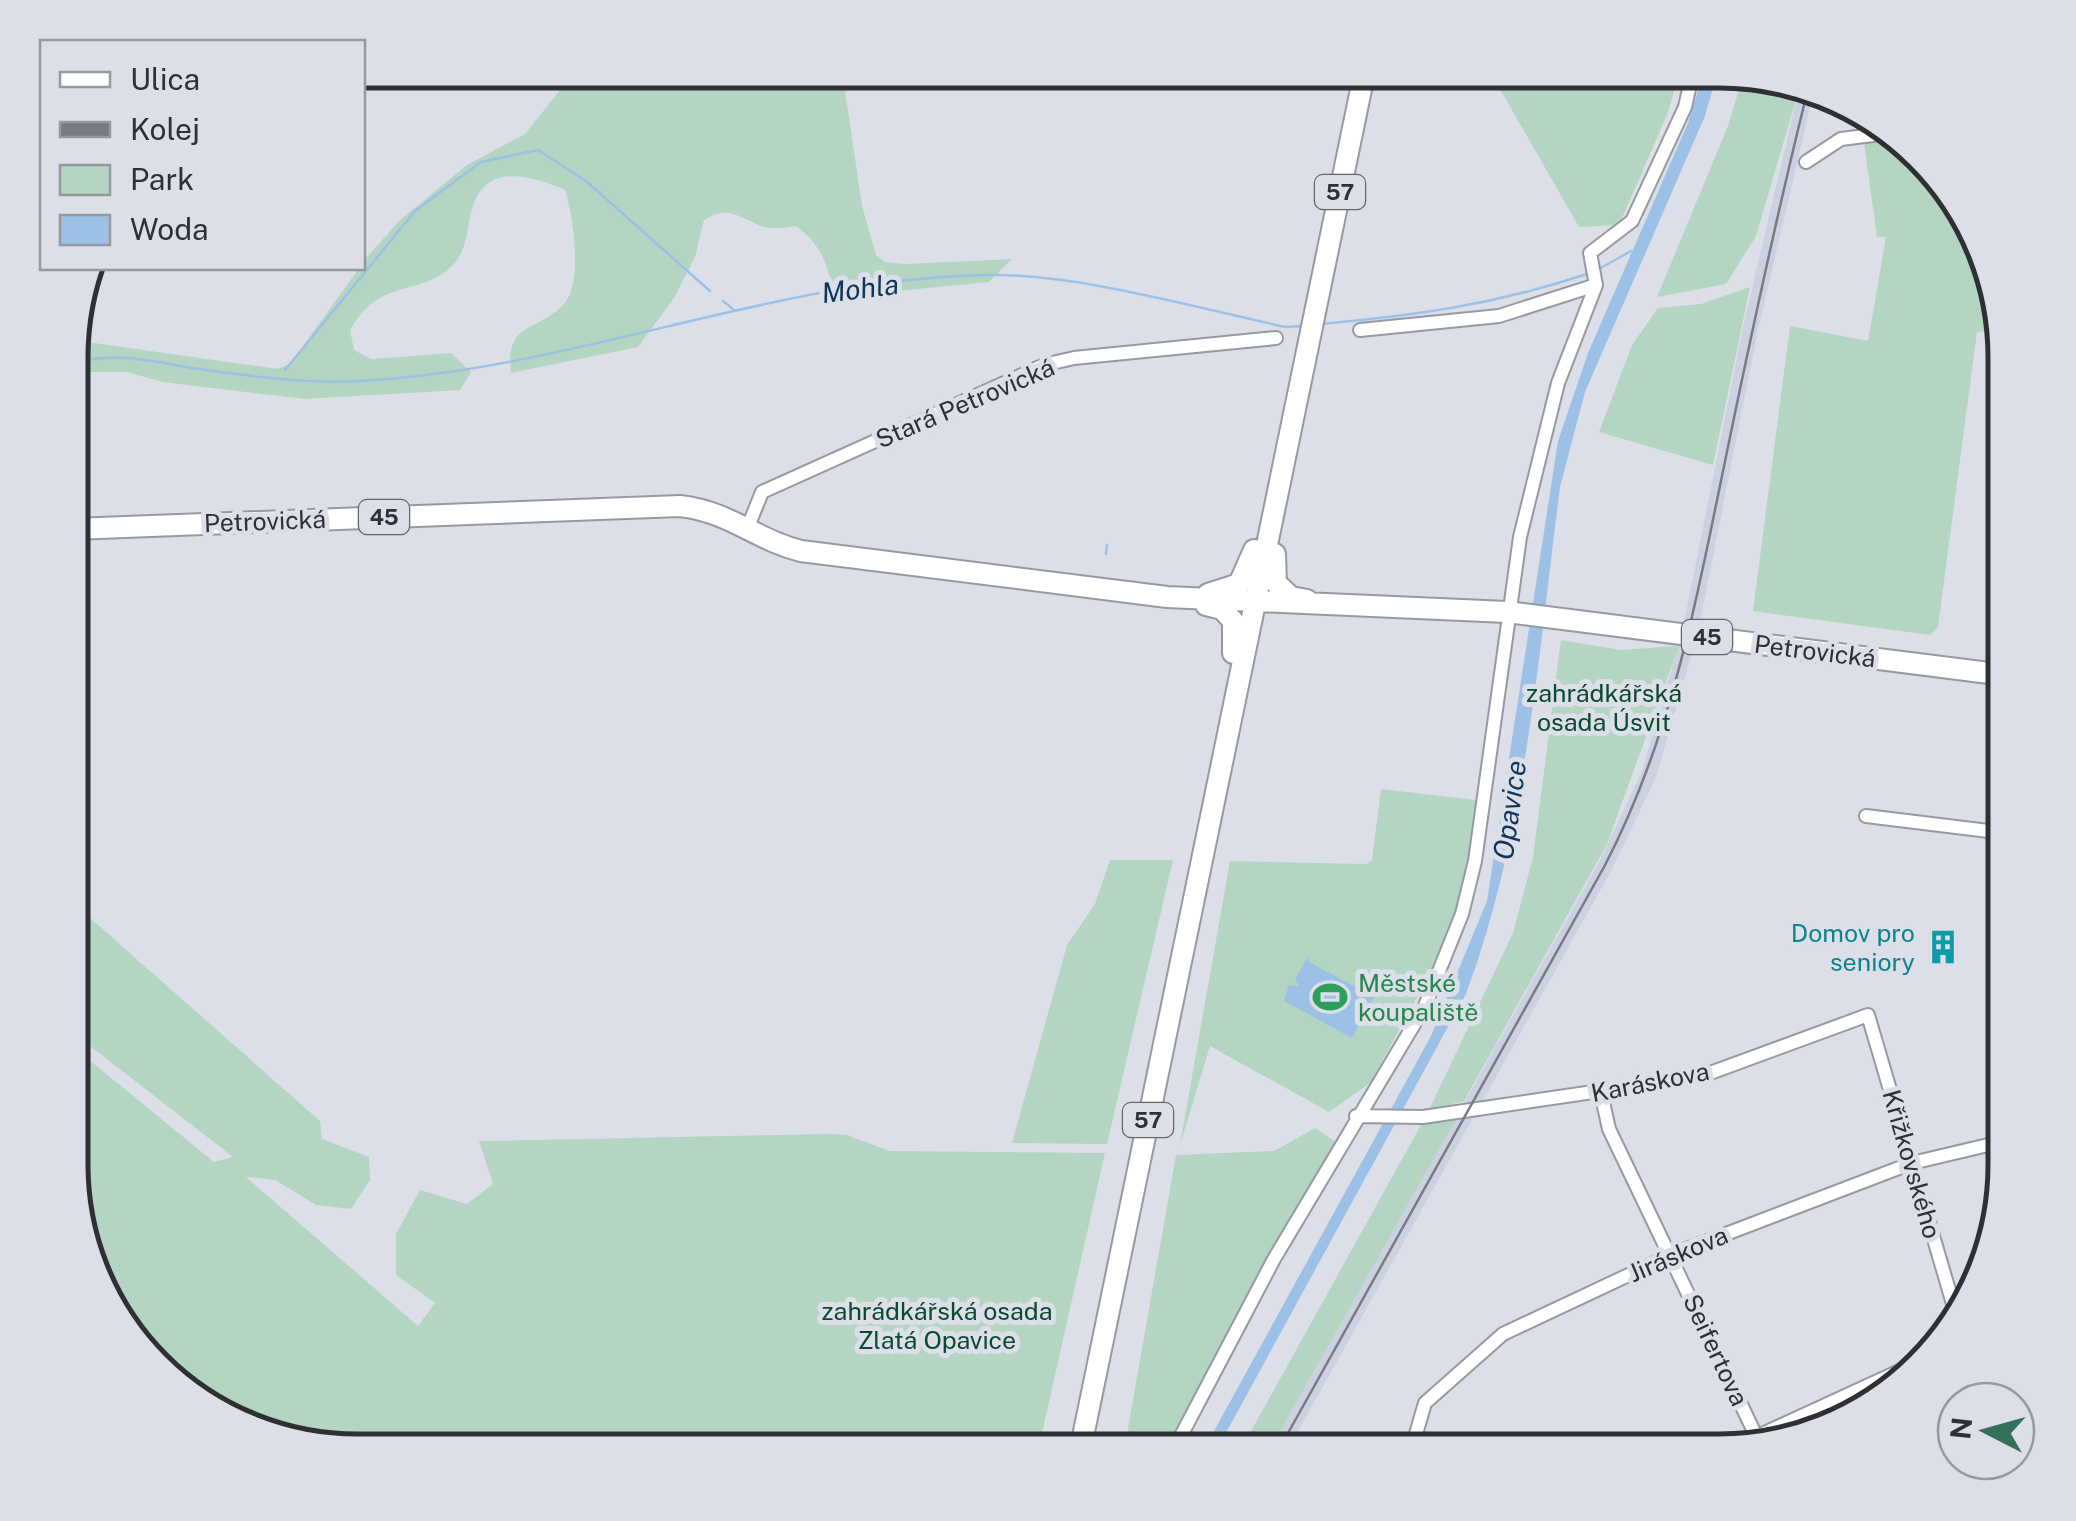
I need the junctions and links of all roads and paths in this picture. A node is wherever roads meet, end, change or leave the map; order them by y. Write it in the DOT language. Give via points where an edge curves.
graph roads {
  1 [pos="1361,88"];
  2 [pos="1689,88"];
  3 [pos="1871,135"];
  4 [pos="1806,162"];
  5 [pos="1596,281"];
  6 [pos="1360,330"];
  7 [pos="1276,338"];
  8 [pos="1298,395"];
  9 [pos="748,527"];
  10 [pos="88,529"];
  11 [pos="1166,597"];
  12 [pos="1255,603"];
  13 [pos="1343,606"];
  14 [pos="1510,612"];
  15 [pos="1988,673"];
  16 [pos="1216,789"];
  17 [pos="1866,816"];
  18 [pos="1988,830"];
  19 [pos="1868,1015"];
  20 [pos="1601,1093"];
  21 [pos="1362,1116"];
  22 [pos="1988,1146"];
  23 [pos="1912,1164"];
  24 [pos="1671,1254"];
  25 [pos="1952,1299"];
  26 [pos="1878,1381"];
  27 [pos="1786,1424"];
  28 [pos="1754,1431"];
  29 [pos="1084,1434"];
  30 [pos="1182,1434"];
  31 [pos="1415,1434"];
  1 -- 8 [label="main road, 57"];
  2 -- 5 [label="street" via="1632,220 1590,253"];
  3 -- 4 [label="street" via="1841,139"];
  5 -- 6 [label="street" via="1499,316"];
  5 -- 14 [label="street" via="1536,456"];
  7 -- 9 [label="street, Stará Petrovická" via="1044,366 762,492"];
  8 -- 11 [label="main road" via="1246,575 1223,593"];
  8 -- 12 [label="main road, 57"];
  8 -- 13 [label="main road" via="1274,576 1292,597"];
  9 -- 10 [label="main road, Petrovická / 45" via="696,508"];
  9 -- 11 [label="main road, 45" via="802,551"];
  11 -- 12 [label="main road, 45"];
  11 -- 16 [label="main road" via="1218,607 1235,626"];
  12 -- 13 [label="main road, 45"];
  12 -- 16 [label="main road, 57"];
  13 -- 14 [label="main road, 45"];
  13 -- 16 [label="main road" via="1285,611 1264,626"];
  14 -- 15 [label="main road, Petrovická / 45"];
  14 -- 21 [label="street" via="1462,914 1425,1006"];
  16 -- 29 [label="main road, 57"];
  17 -- 18 [label="street"];
  19 -- 20 [label="street, Karáskova" via="1702,1076"];
  19 -- 23 [label="street, Křižkovského"];
  20 -- 21 [label="street, Karáskova" via="1423,1117"];
  20 -- 24 [label="street, Seifertova" via="1610,1130"];
  21 -- 30 [label="street" via="1274,1259"];
  22 -- 23 [label="street, Jiráskova"];
  23 -- 24 [label="street, Jiráskova"];
  23 -- 25 [label="street, Křižkovského"];
  24 -- 28 [label="street, Seifertova"];
  24 -- 31 [label="street, Jiráskova" via="1503,1334 1425,1403"];
  26 -- 27 [label="street"];
}
